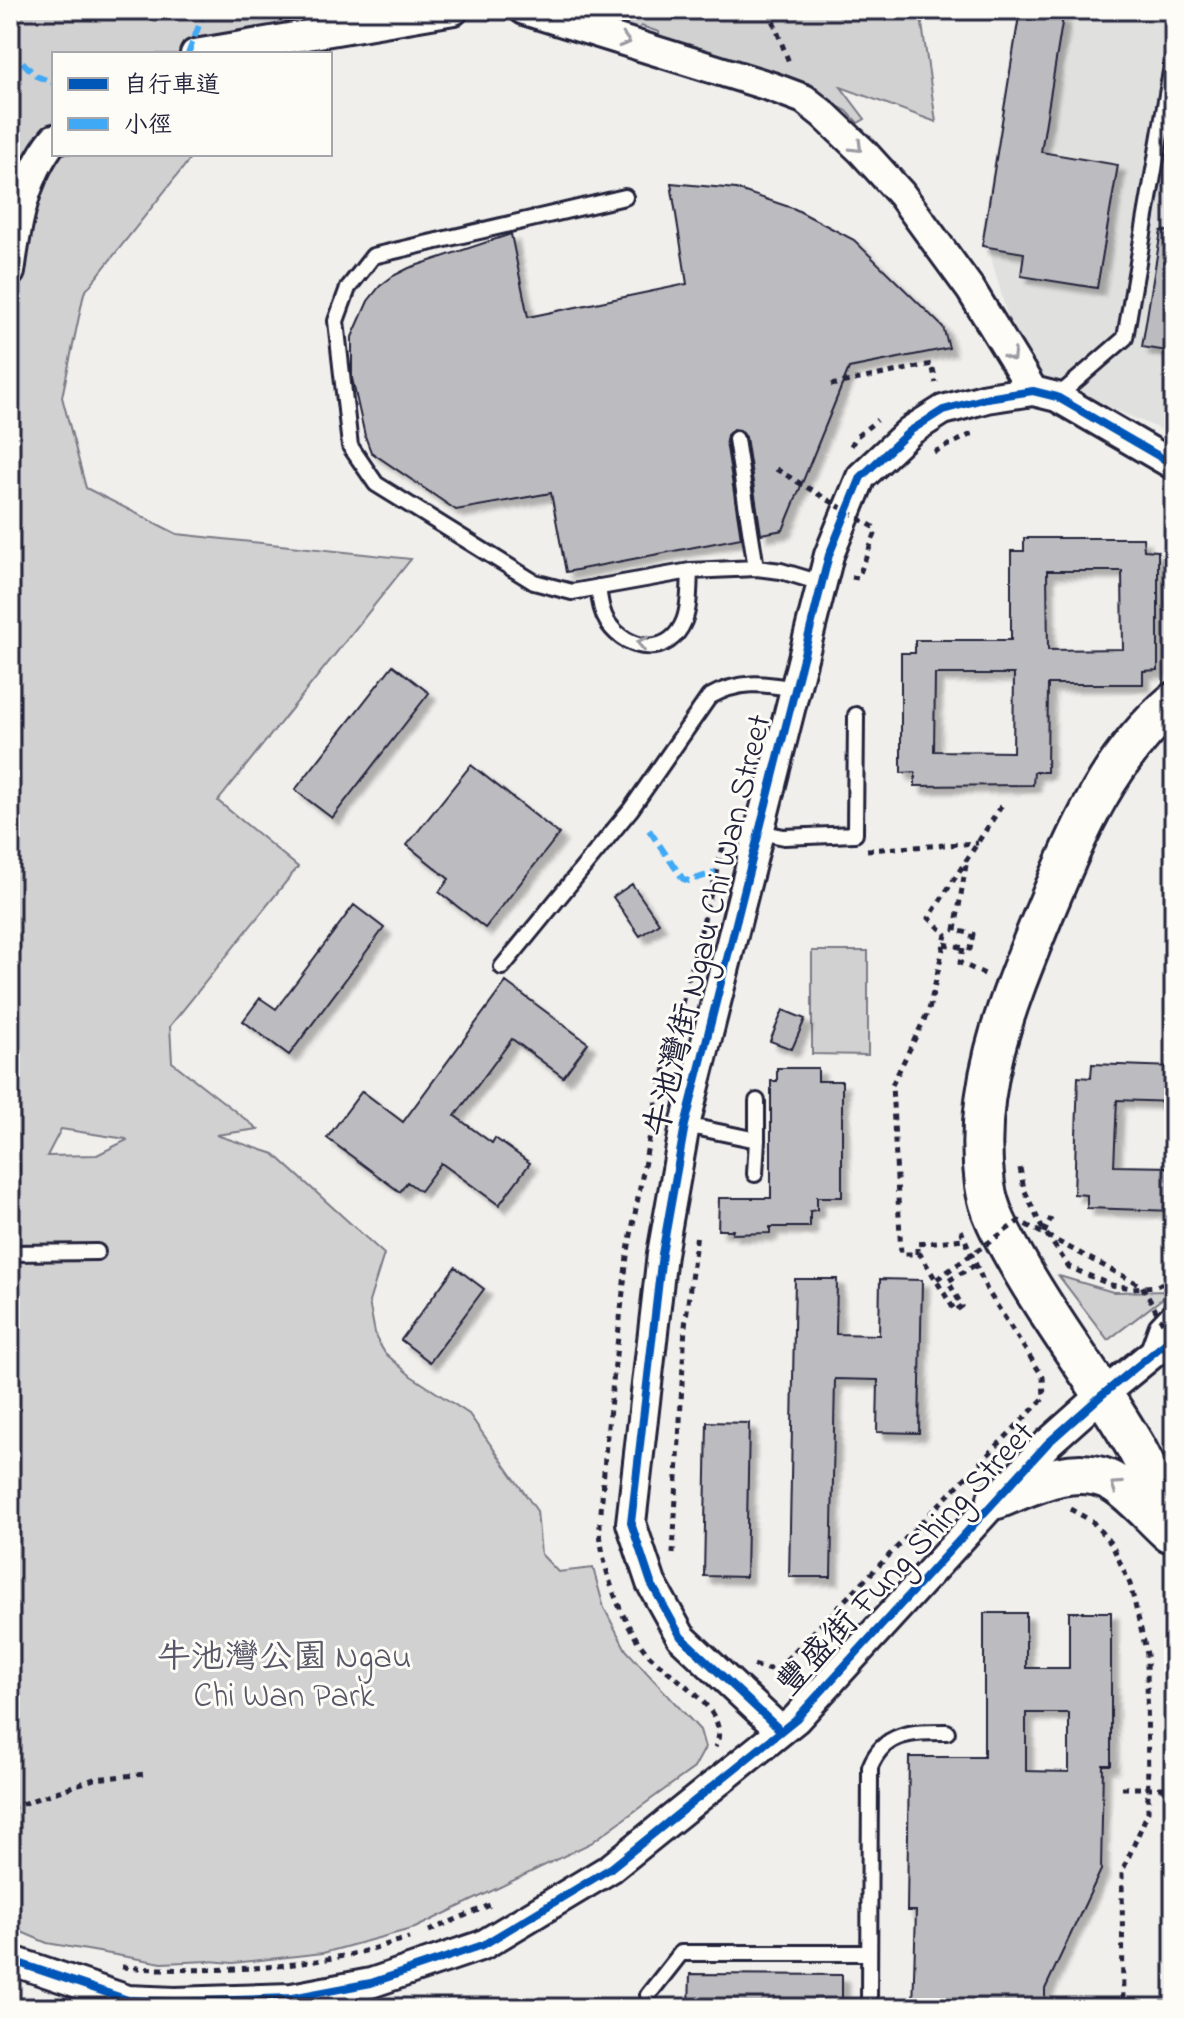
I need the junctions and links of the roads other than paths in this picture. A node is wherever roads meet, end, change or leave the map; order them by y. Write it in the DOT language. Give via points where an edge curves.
graph roads {
  1 [pos="454,10"];
  2 [pos="524,10"];
  3 [pos="207,52"];
  4 [pos="1174,54"];
  5 [pos="52,143"];
  6 [pos="625,197"];
  7 [pos="10,272"];
  8 [pos="1045,394"];
  9 [pos="736,439"];
  10 [pos="1174,465"];
  11 [pos="756,568"];
  12 [pos="690,571"];
  13 [pos="821,583"];
  14 [pos="598,587"];
  15 [pos="795,689"];
  16 [pos="1174,702"];
  17 [pos="856,715"];
  18 [pos="759,832"];
  19 [pos="502,967"];
  20 [pos="757,1101"];
  21 [pos="685,1125"];
  22 [pos="757,1140"];
  23 [pos="755,1174"];
  24 [pos="97,1252"];
  25 [pos="10,1253"];
  26 [pos="1174,1307"];
  27 [pos="1174,1336"];
  28 [pos="1145,1360"];
  29 [pos="1102,1395"];
  30 [pos="997,1499"];
  31 [pos="1174,1529"];
  32 [pos="1174,1537"];
  33 [pos="780,1730"];
  34 [pos="947,1732"];
  35 [pos="869,1953"];
  36 [pos="10,1960"];
  37 [pos="648,1995"];
  38 [pos="128,2004"];
  39 [pos="869,2008"];
  1 -- 3 [label="street"];
  2 -- 8 [label="street, one-way" via="804,99 901,194"];
  4 -- 8 [label="lane" via="1125,338"];
  5 -- 7 [label="street" via="29,184"];
  6 -- 14 [label="lane" via="373,256 348,288 336,321 350,446 376,484 534,582 572,592"];
  8 -- 10 [label="street"];
  8 -- 13 [label="street, 牛池灣街 Ngau Chi Wan Street" via="987,398 943,410 910,431 861,477"];
  9 -- 11 [label="lane"];
  11 -- 12 [label="lane"];
  11 -- 13 [label="lane"];
  12 -- 14 [label="lane"];
  12 -- 14 [label="lane, one-way" via="685,619 671,641 658,647 632,643 617,634 601,610"];
  13 -- 15 [label="street, 牛池灣街 Ngau Chi Wan Street"];
  15 -- 18 [label="street, 牛池灣街 Ngau Chi Wan Street"];
  15 -- 19 [label="lane" via="748,684 726,687 709,697 631,809"];
  16 -- 29 [label="main road" via="1122,755 1095,797 1003,1014 987,1079 985,1187 996,1225"];
  17 -- 18 [label="lane" via="855,834 784,837"];
  18 -- 21 [label="street, 牛池灣街 Ngau Chi Wan Street"];
  20 -- 22 [label="lane"];
  21 -- 22 [label="lane"];
  21 -- 33 [label="street, 牛池灣街 Ngau Chi Wan Street" via="662,1254 631,1523 651,1583 681,1637"];
  22 -- 23 [label="lane"];
  24 -- 25 [label="lane"];
  26 -- 28 [label="lane" via="1157,1325"];
  27 -- 28 [label="street, 豐盛街 Fung Shing Street"];
  28 -- 29 [label="street, 豐盛街 Fung Shing Street"];
  29 -- 30 [label="street, 豐盛街 Fung Shing Street"];
  29 -- 31 [label="main road" via="1135,1446"];
  32 -- 30 [label="main road, one-way" via="1108,1479 1073,1474"];
  30 -- 33 [label="street, 豐盛街 Fung Shing Street" via="796,1719"];
  33 -- 38 [label="street, 豐盛街 Fung Shing Street" via="611,1868 483,1945 371,1983 292,1998"];
  34 -- 35 [label="lane" via="895,1737 870,1767"];
  35 -- 37 [label="lane" via="681,1953"];
  35 -- 39 [label="lane"];
  36 -- 38 [label="street, 豐盛街 Fung Shing Street"];
}
